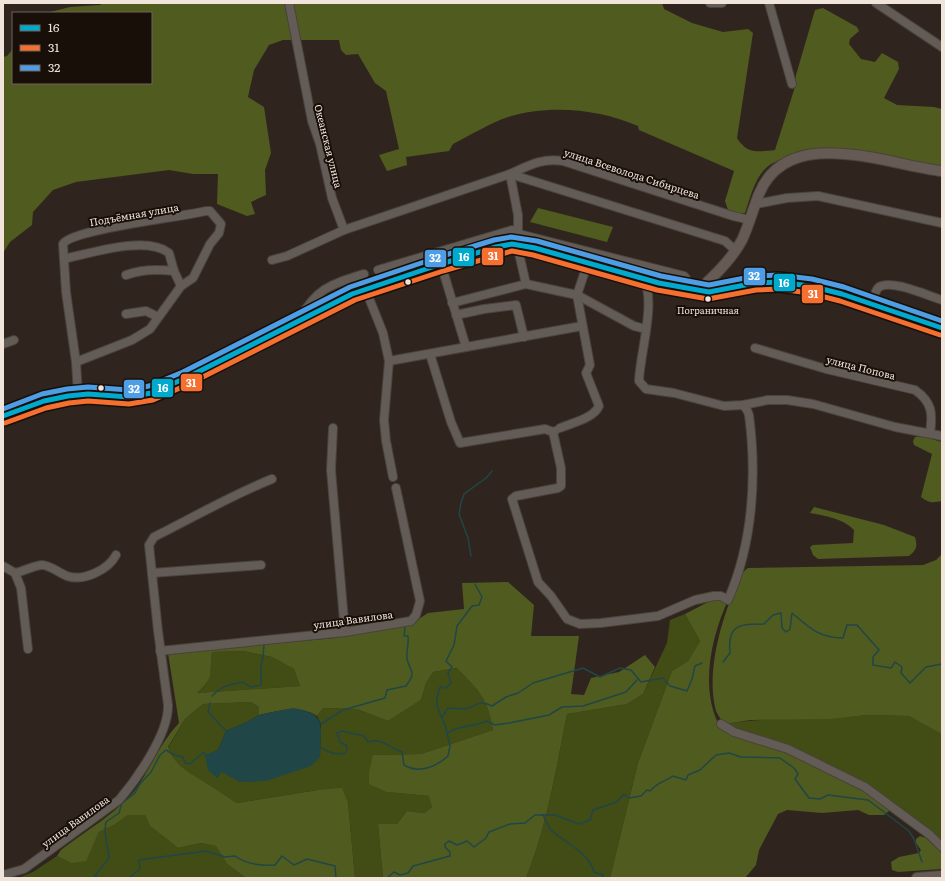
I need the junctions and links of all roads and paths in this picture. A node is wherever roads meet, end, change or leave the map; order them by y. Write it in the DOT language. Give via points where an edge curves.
graph roads {
  1 [pos="289,3"];
  2 [pos="710,3"];
  3 [pos="722,3"];
  4 [pos="769,3"];
  5 [pos="876,3"];
  6 [pos="942,47"];
  7 [pos="792,84"];
  8 [pos="942,171"];
  9 [pos="510,174"];
  10 [pos="756,204"];
  11 [pos="750,220"];
  12 [pos="942,223"];
  13 [pos="345,230"];
  14 [pos="519,234"];
  15 [pos="519,244"];
  16 [pos="735,250"];
  17 [pos="64,259"];
  18 [pos="272,260"];
  19 [pos="588,262"];
  20 [pos="440,264"];
  21 [pos="378,270"];
  22 [pos="174,271"];
  23 [pos="364,274"];
  24 [pos="126,275"];
  25 [pos="644,279"];
  26 [pos="526,284"];
  27 [pos="181,286"];
  28 [pos="365,288"];
  29 [pos="687,289"];
  30 [pos="699,290"];
  31 [pos="577,294"];
  32 [pos="942,300"];
  33 [pos="452,303"];
  34 [pos="872,304"];
  35 [pos="126,314"];
  36 [pos="456,315"];
  37 [pos="158,317"];
  38 [pos="298,321"];
  39 [pos="582,326"];
  40 [pos="942,328"];
  41 [pos="646,329"];
  42 [pos="524,337"];
  43 [pos="14,340"];
  44 [pos="3,344"];
  45 [pos="466,347"];
  46 [pos="755,348"];
  47 [pos="430,354"];
  48 [pos="389,361"];
  49 [pos="76,362"];
  50 [pos="78,394"];
  51 [pos="743,405"];
  52 [pos="3,416"];
  53 [pos="333,428"];
  54 [pos="556,430"];
  55 [pos="930,433"];
  56 [pos="942,436"];
  57 [pos="393,477"];
  58 [pos="272,479"];
  59 [pos="396,488"];
  60 [pos="116,555"];
  61 [pos="261,565"];
  62 [pos="3,566"];
  63 [pos="14,573"];
  64 [pos="152,573"];
  65 [pos="345,632"];
  66 [pos="28,649"];
  67 [pos="160,651"];
  68 [pos="721,724"];
  69 [pos="942,847"];
  70 [pos="3,875"];
  71 [pos="942,876"];
  72 [pos="917,878"];
  73 [pos="922,878"];
  1 -- 13 [label="street, Океанская улица" via="312,121 332,198"];
  2 -- 3 [label="street"];
  4 -- 7 [label="street"];
  5 -- 6 [label="street"];
  8 -- 10 [label="main road" via="847,153 822,153 790,162 775,171 766,181"];
  9 -- 11 [label="street, улица Всеволода Сибирцева" via="543,160 563,161"];
  9 -- 13 [label="street, улица Всеволода Сибирцева"];
  9 -- 14 [label="street"];
  9 -- 16 [label="street" via="725,241"];
  10 -- 11 [label="main road"];
  10 -- 12 [label="street" via="818,196"];
  11 -- 16 [label="main road"];
  13 -- 18 [label="street, улица Всеволода Сибирцева" via="287,256"];
  14 -- 15 [label="street"];
  14 -- 21 [label="street" via="508,230"];
  14 -- 29 [label="street" via="684,276"];
  15 -- 19 [label="main road"];
  15 -- 20 [label="main road" via="496,247"];
  15 -- 26 [label="street"];
  16 -- 30 [label="main road"];
  17 -- 22 [label="street" via="119,248 152,245 169,253"];
  17 -- 27 [label="street, Подъёмная улица" via="63,244 68,238 98,230 210,211 221,224 219,233 210,244 193,278"];
  17 -- 49 [label="street, Подъёмная улица"];
  19 -- 25 [label="main road"];
  19 -- 31 [label="street"];
  20 -- 28 [label="main road"];
  20 -- 33 [label="street"];
  22 -- 24 [label="street" via="159,269"];
  22 -- 27 [label="street"];
  23 -- 38 [label="street" via="319,292 309,302"];
  25 -- 29 [label="main road"];
  25 -- 41 [label="street" via="649,298"];
  26 -- 31 [label="street"];
  26 -- 33 [label="street"];
  27 -- 37 [label="street"];
  28 -- 38 [label="main road"];
  28 -- 48 [label="street" via="379,321"];
  29 -- 30 [label="main road"];
  30 -- 34 [label="main road" via="714,292 756,283 793,283"];
  31 -- 39 [label="street"];
  31 -- 41 [label="street" via="634,326"];
  32 -- 34 [label="street" via="892,285 880,286"];
  33 -- 36 [label="street"];
  34 -- 40 [label="main road"];
  35 -- 37 [label="street" via="146,311"];
  36 -- 42 [label="street" via="516,305"];
  36 -- 45 [label="street"];
  37 -- 49 [label="street" via="141,335"];
  38 -- 50 [label="main road" via="151,393 129,397"];
  39 -- 42 [label="street"];
  39 -- 54 [label="street" via="590,365 586,373 599,406 592,414"];
  41 -- 51 [label="street" via="639,381 646,389 674,393 724,406"];
  42 -- 45 [label="street"];
  43 -- 44 [label="street"];
  45 -- 47 [label="street"];
  46 -- 55 [label="street, улица Попова" via="826,369 915,390 927,399 932,420"];
  47 -- 48 [label="street"];
  47 -- 54 [label="street" via="450,422 460,444 545,429"];
  48 -- 57 [label="street" via="384,420"];
  49 -- 50 [label="street, Подъёмная улица"];
  50 -- 52 [label="main road" via="44,401"];
  51 -- 54 [label="street" via="749,415 753,477 742,564 736,582 728,600 721,596 705,598 651,617 580,624 567,619 538,582 512,499 561,486"];
  51 -- 55 [label="street" via="768,400 787,400 812,404 895,427"];
  53 -- 65 [label="street" via="330,470"];
  55 -- 56 [label="street"];
  58 -- 64 [label="street, улица Вавилова" via="154,536 149,545"];
  59 -- 65 [label="street, улица Вавилова" via="420,601 416,615 411,621"];
  60 -- 63 [label="street" via="112,562 85,576 70,577 48,566 40,565"];
  61 -- 64 [label="street"];
  62 -- 63 [label="street"];
  63 -- 66 [label="street" via="20,588"];
  64 -- 67 [label="street, улица Вавилова"];
  65 -- 67 [label="street, улица Вавилова"];
  67 -- 70 [label="street, улица Вавилова" via="168,714 163,732 131,786 106,811 42,857 24,869"];
  68 -- 69 [label="street" via="734,732 788,749 865,787 930,835"];
  71 -- 73 [label="main road"];
  72 -- 73 [label="main road"];
}
